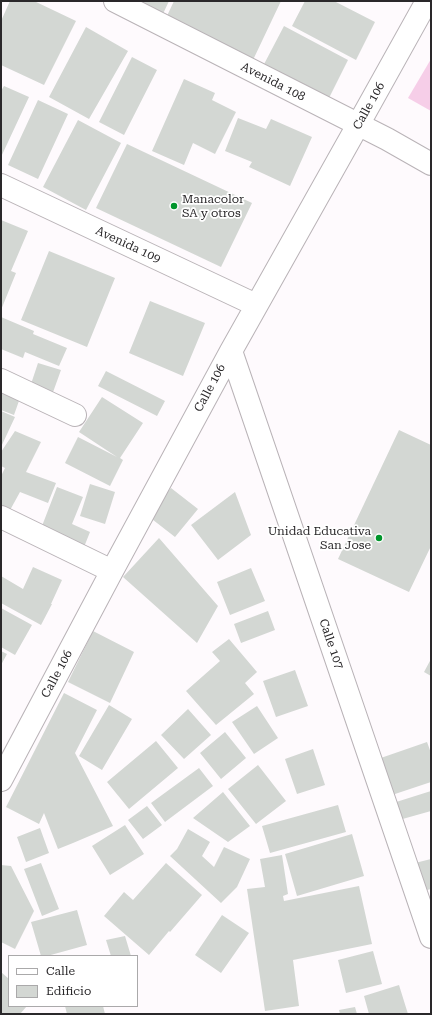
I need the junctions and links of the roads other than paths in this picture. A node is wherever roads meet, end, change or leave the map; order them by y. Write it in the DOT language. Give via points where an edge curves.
graph roads {
  1 [pos="115,1"];
  2 [pos="427,1"];
  3 [pos="358,125"];
  4 [pos="431,164"];
  5 [pos="1,185"];
  6 [pos="256,306"];
  7 [pos="230,350"];
  8 [pos="1,380"];
  9 [pos="75,415"];
  10 [pos="1,517"];
  11 [pos="112,571"];
  12 [pos="1,780"];
  13 [pos="431,937"];
  1 -- 3 [label="street, Avenida 108"];
  2 -- 3 [label="street, Calle 106"];
  3 -- 4 [label="street, Avenida 108"];
  3 -- 6 [label="street, Calle 106"];
  5 -- 6 [label="street, Avenida 109"];
  6 -- 7 [label="street, Calle 106"];
  7 -- 11 [label="street, Calle 106"];
  7 -- 13 [label="street, Calle 107"];
  8 -- 9 [label="street"];
  10 -- 11 [label="street"];
  11 -- 12 [label="street, Calle 106"];
}
